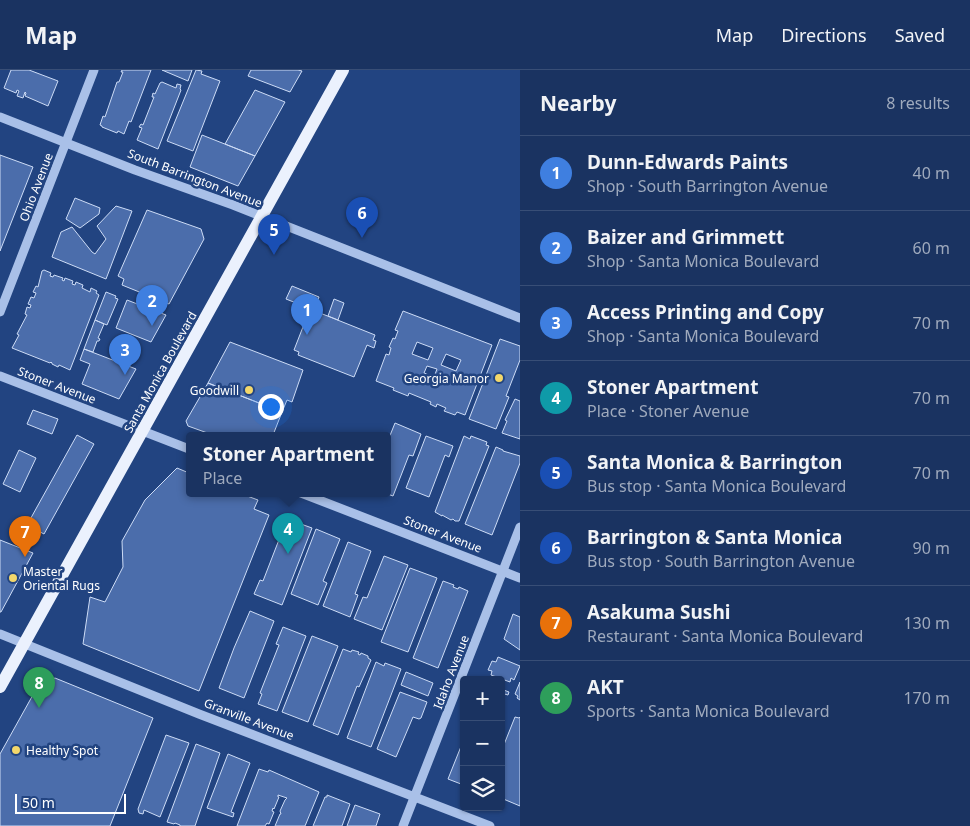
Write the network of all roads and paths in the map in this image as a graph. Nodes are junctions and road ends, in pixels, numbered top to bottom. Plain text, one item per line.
1 (94, 70) edge
2 (343, 70) edge
3 (0, 117) edge
4 (66, 143) junction
5 (262, 216) junction
6 (0, 312) edge
7 (520, 318) edge
8 (0, 376) edge
9 (142, 431) junction
10 (186, 448) edge
11 (311, 497) edge
12 (520, 527) edge
13 (503, 571) junction
14 (520, 578) edge
15 (0, 634) edge
16 (24, 643) junction
17 (0, 687) edge
18 (415, 796) junction
19 (403, 826) edge
20 (490, 826) edge

1 - 4 street, Ohio Avenue
2 - 5 main road, Santa Monica Boulevard
3 - 4 street, South Barrington Avenue
4 - 5 street, South Barrington Avenue
4 - 6 street, Ohio Avenue
5 - 7 street, South Barrington Avenue
5 - 9 main road, Santa Monica Boulevard
8 - 9 street, Stoner Avenue
9 - 10 street, Stoner Avenue
9 - 16 main road, Santa Monica Boulevard
11 - 13 street, Stoner Avenue
12 - 13 street, Idaho Avenue
13 - 14 street, Stoner Avenue
13 - 18 street, Idaho Avenue
15 - 16 street, Granville Avenue
16 - 17 main road, Santa Monica Boulevard
16 - 18 street, Granville Avenue
18 - 19 street, Idaho Avenue
18 - 20 street, Granville Avenue

